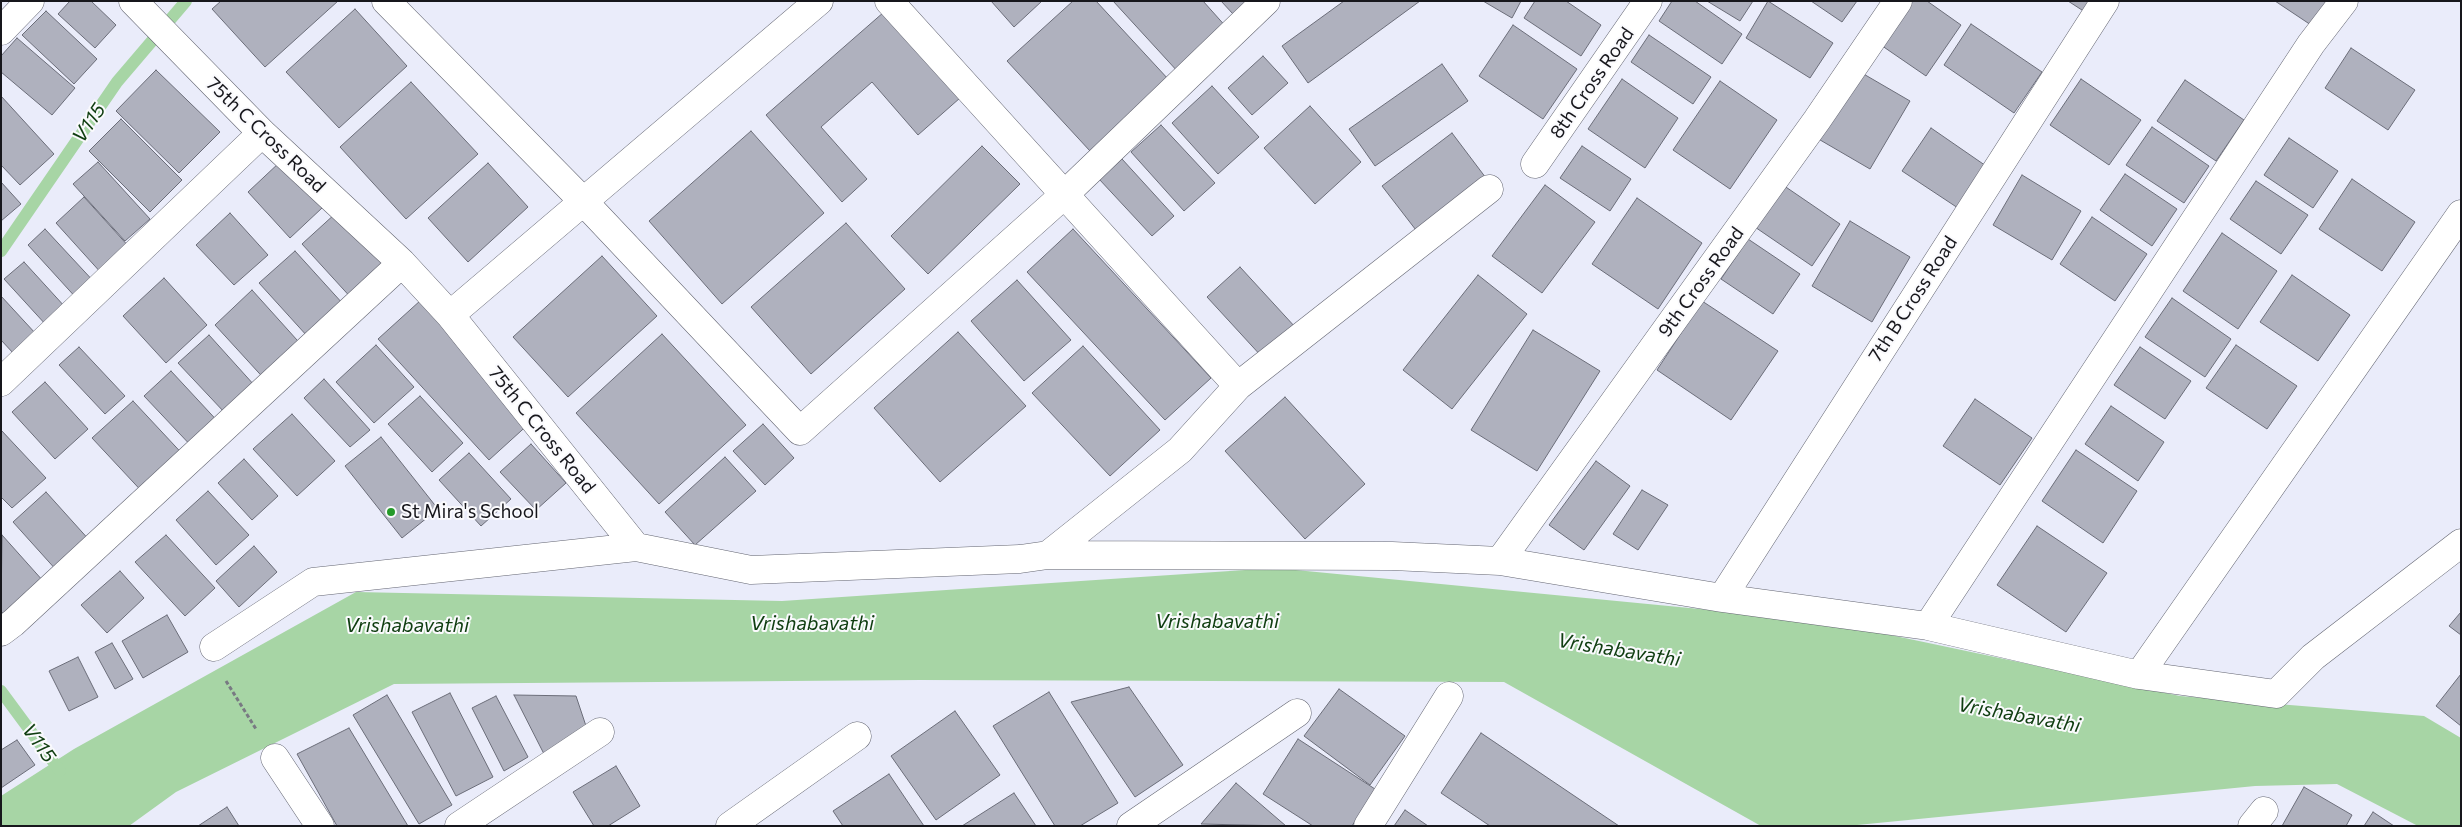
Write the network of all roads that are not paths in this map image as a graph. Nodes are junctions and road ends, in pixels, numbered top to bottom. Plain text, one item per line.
1 (30, 1) edge
2 (386, 1) edge
3 (819, 1) edge
4 (889, 1) edge
5 (1266, 1) edge
6 (1648, 1) edge
7 (1898, 1) edge
8 (2106, 1) edge
9 (2344, 1) edge
10 (138, 7) edge
11 (1, 30) edge
12 (262, 133) junction
13 (1535, 164) dead end
14 (1489, 189) dead end
15 (1065, 194) junction
16 (583, 201) junction
17 (2461, 214) edge
18 (402, 263) junction
19 (450, 315) junction
20 (1, 382) edge
21 (1238, 386) junction
22 (2461, 542) edge
23 (636, 547) junction
24 (1048, 555) junction
25 (1500, 561) junction
26 (1722, 598) junction
27 (1928, 626) junction
28 (1, 632) edge
29 (214, 647) dead end
30 (2138, 675) junction
31 (1449, 696) dead end
32 (1297, 714) dead end
33 (600, 732) dead end
34 (857, 736) dead end
35 (275, 758) dead end
36 (320, 826) edge
37 (459, 826) edge
38 (730, 826) edge
39 (1132, 826) edge
40 (1368, 826) edge

1 - 11 street
2 - 16 street
3 - 16 street
4 - 15 street
5 - 15 street
6 - 13 street, 8th Cross Road
7 - 25 street, 9th Cross Road
8 - 26 street, 7th B Cross Road
9 - 27 street
10 - 12 street, 75th C Cross Road
12 - 18 street, 75th C Cross Road
12 - 20 street
14 - 21 street
15 - 16 street
15 - 21 street
16 - 19 street
17 - 30 street
18 - 19 street, 75th C Cross Road
18 - 28 street
19 - 23 street, 75th C Cross Road
21 - 24 street
22 - 30 street
23 - 24 street
23 - 29 street
24 - 25 street
25 - 26 street
26 - 27 street
27 - 30 street
31 - 40 street
32 - 39 street
33 - 37 street
34 - 38 street
35 - 36 street

